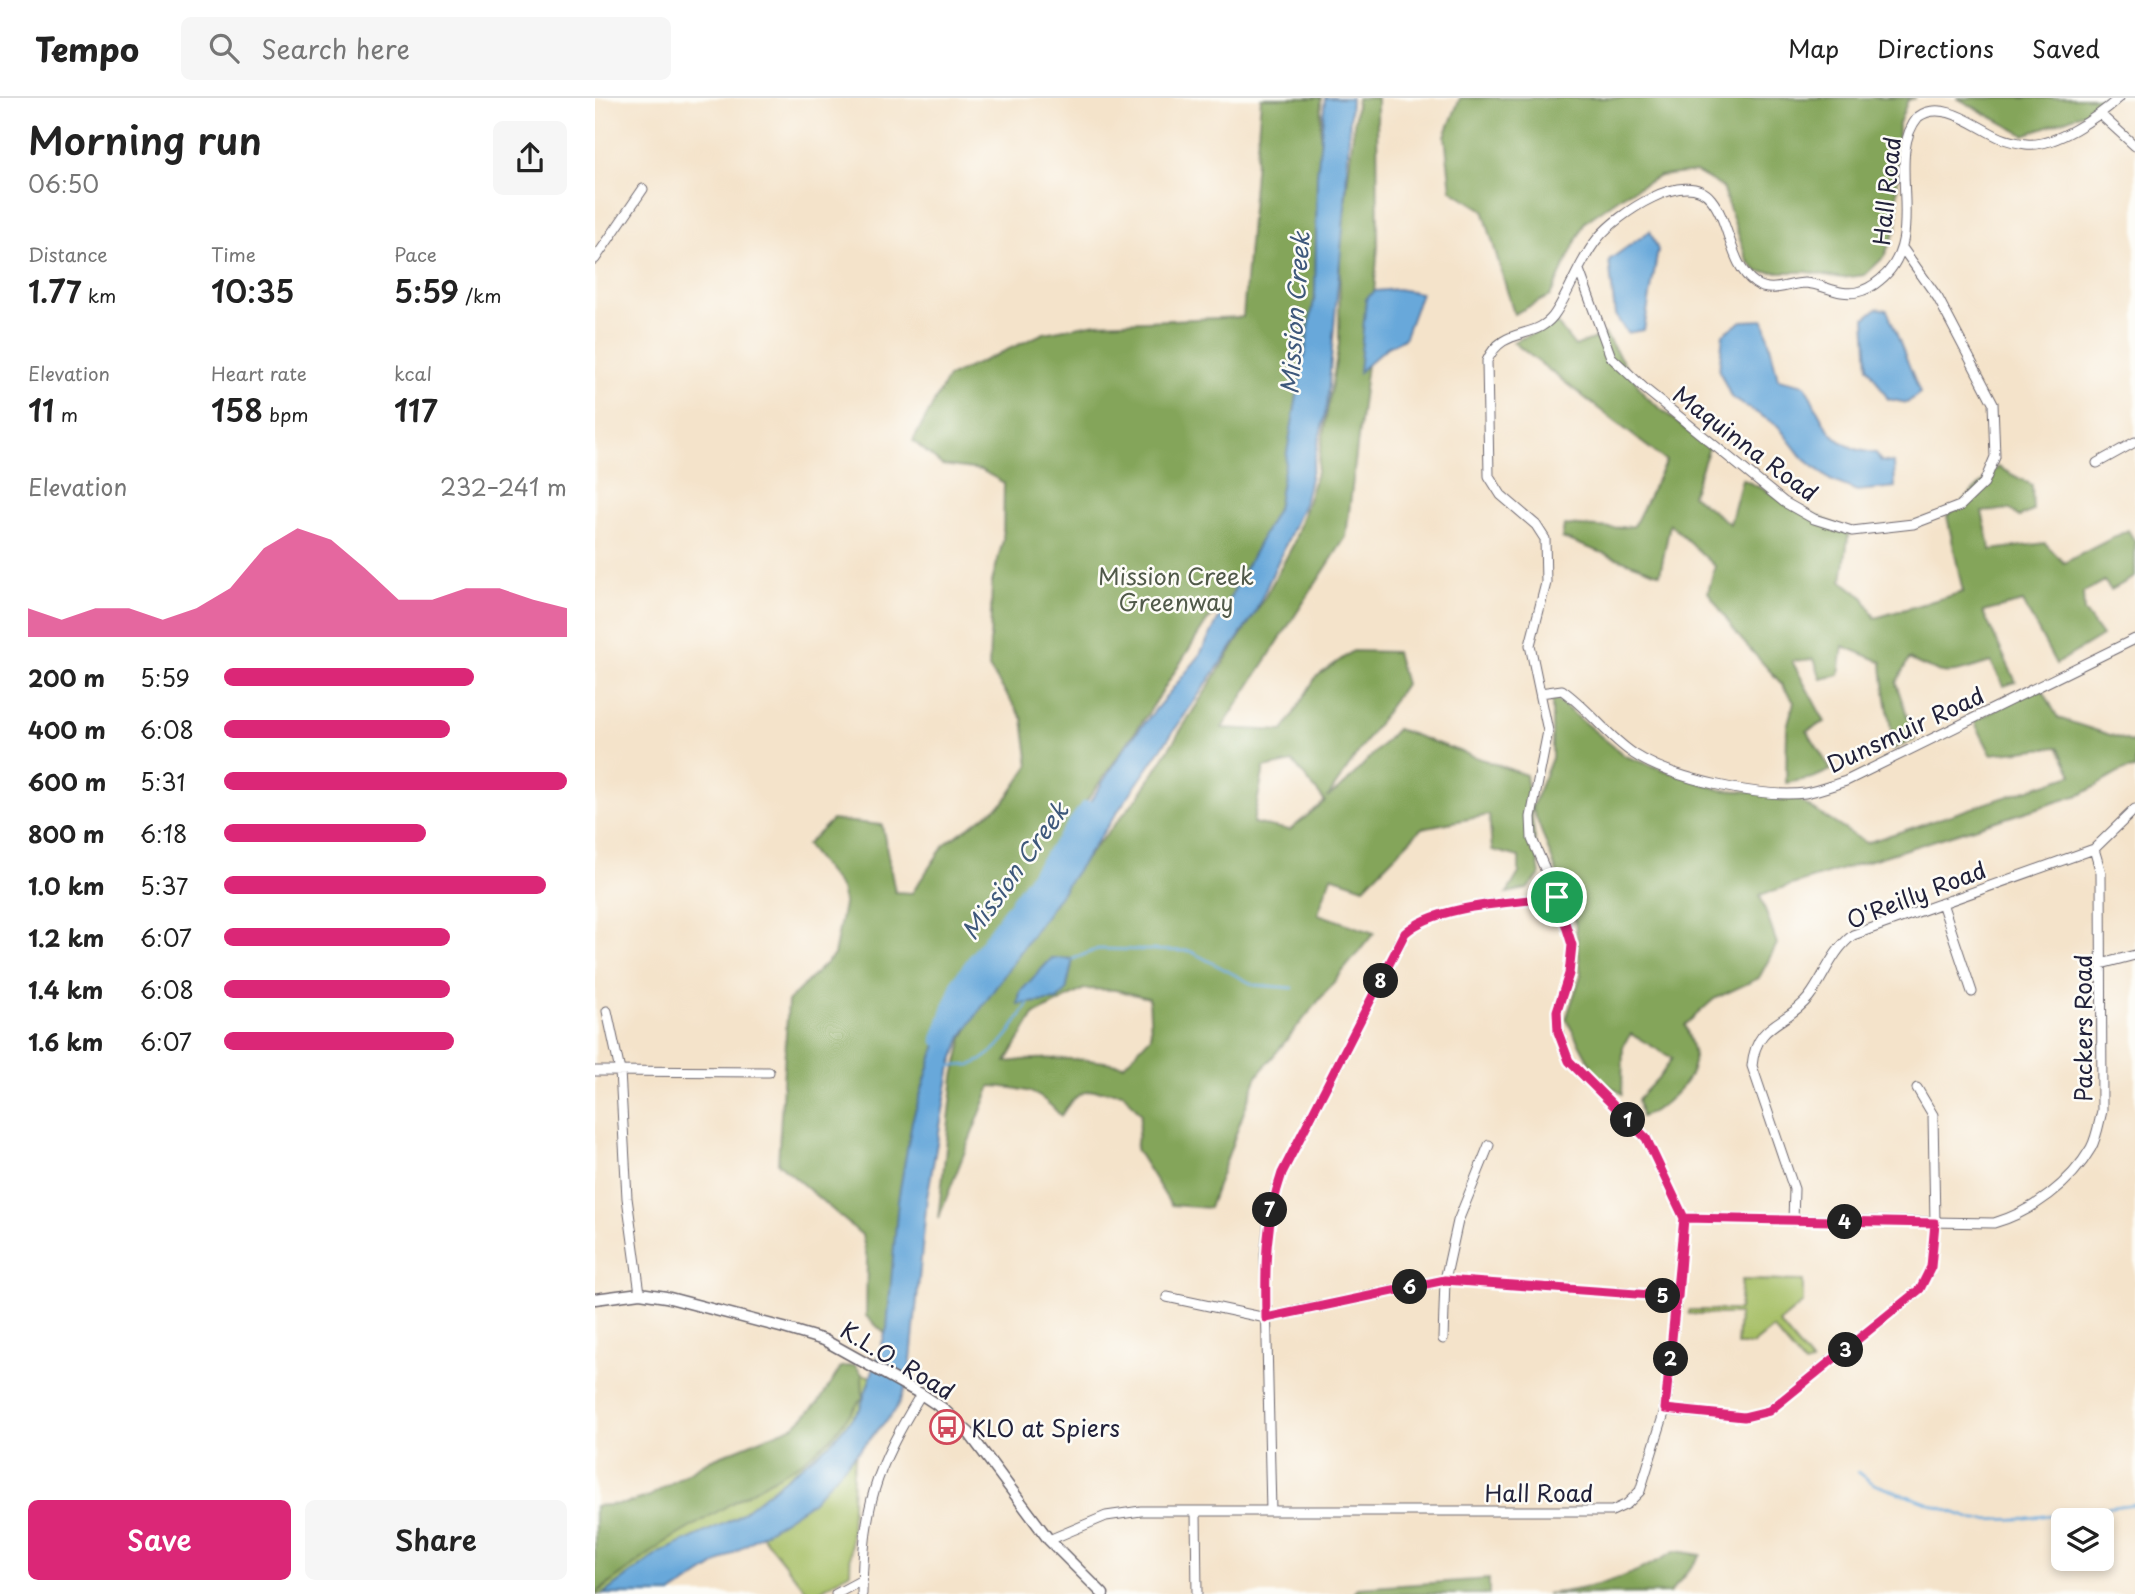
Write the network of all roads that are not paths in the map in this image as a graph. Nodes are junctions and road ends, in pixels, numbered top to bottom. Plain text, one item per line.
1 (2119, 98) edge
2 (2101, 115) junction
3 (2135, 146) edge
4 (643, 189) dead end
5 (1903, 249) junction
6 (595, 259) edge
7 (1579, 270) junction
8 (2135, 442) edge
9 (2097, 463) dead end
10 (2135, 639) edge
11 (1540, 693) junction
12 (2135, 809) edge
13 (2094, 849) junction
14 (1557, 897) junction
15 (1943, 903) junction
16 (2135, 955) edge
17 (2101, 964) junction
18 (1972, 992) dead end
19 (607, 1011) dead end
20 (595, 1071) edge
21 (620, 1071) junction
22 (769, 1072) dead end
23 (1917, 1088) dead end
24 (1489, 1144) dead end
25 (1684, 1218) junction
26 (1793, 1221) junction
27 (1935, 1223) junction
28 (1445, 1280) junction
29 (640, 1293) junction
30 (1167, 1297) dead end
31 (1678, 1297) junction
32 (595, 1299) edge
33 (1266, 1318) junction
34 (1443, 1339) dead end
35 (921, 1394) junction
36 (1665, 1409) junction
37 (1196, 1511) junction
38 (1271, 1511) junction
39 (1049, 1540) junction
40 (862, 1580) junction
41 (835, 1594) edge
42 (862, 1594) edge
43 (1103, 1594) edge
44 (1197, 1594) edge

1 - 2 street, Hall Road
2 - 3 street
2 - 5 street, Hall Road
4 - 6 street
5 - 7 street, Hall Road
5 - 7 street, Maquinna Road
7 - 11 street, Hall Road
8 - 9 street
10 - 11 street, Dunsmuir Road
11 - 14 street, Hall Road
12 - 13 street, O'Reilly Road
13 - 15 street, O'Reilly Road
13 - 17 street, Packers Road
14 - 25 street, Hall Road
14 - 33 street
15 - 18 street
15 - 26 street, O'Reilly Road
16 - 17 street
17 - 27 street, Packers Road
19 - 21 street
20 - 21 street
21 - 22 street
21 - 29 street
23 - 27 street
24 - 28 street
25 - 26 street, Packers Road
25 - 31 street, Hall Road
26 - 27 street, Packers Road
27 - 36 street
28 - 31 street
28 - 33 street
28 - 34 street
29 - 32 main road, K.L.O. Road
29 - 35 main road, K.L.O. Road
30 - 33 street
31 - 36 street, Hall Road
33 - 38 street
35 - 39 main road, K.L.O. Road
35 - 40 street
36 - 38 street, Hall Road
37 - 38 street, Hall Road
37 - 39 street, Hall Road
37 - 44 street
39 - 43 main road, K.L.O. Road
40 - 41 street
40 - 42 street

